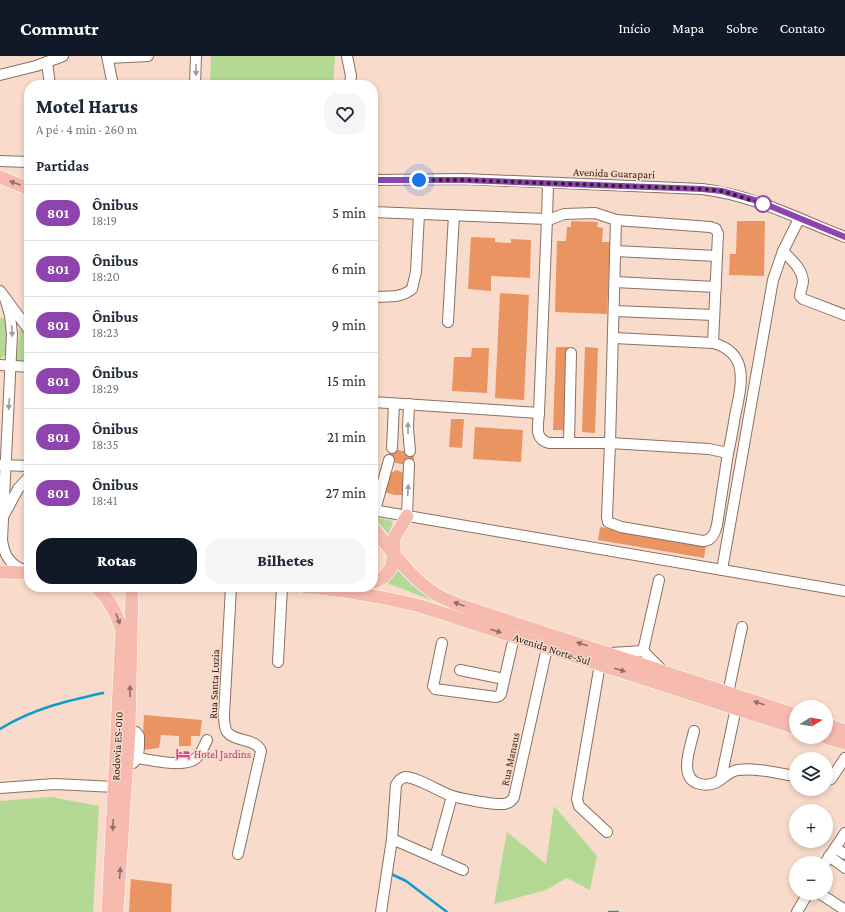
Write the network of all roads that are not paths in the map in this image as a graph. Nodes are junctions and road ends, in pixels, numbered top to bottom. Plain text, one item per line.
1 (62, 56) edge
2 (148, 56) edge
3 (196, 56) edge
4 (347, 56) edge
5 (352, 56) edge
6 (108, 57) edge
7 (47, 62) junction
8 (0, 75) edge
9 (49, 80) edge
10 (112, 80) edge
11 (195, 80) edge
12 (350, 80) edge
13 (350, 80) edge
14 (0, 161) edge
15 (24, 162) edge
16 (0, 177) edge
17 (378, 180) edge
18 (548, 183) junction
19 (24, 187) edge
20 (378, 212) edge
21 (419, 214) junction
22 (454, 215) junction
23 (547, 219) junction
24 (799, 219) junction
25 (616, 220) junction
26 (845, 237) edge
27 (615, 251) junction
28 (784, 251) junction
29 (717, 256) junction
30 (615, 282) junction
31 (716, 287) junction
32 (2, 294) edge
33 (378, 297) edge
34 (614, 311) junction
35 (714, 315) junction
36 (845, 315) edge
37 (448, 322) dead end
38 (24, 323) edge
39 (614, 338) junction
40 (713, 343) junction
41 (571, 353) dead end
42 (0, 365) edge
43 (11, 365) junction
44 (24, 366) edge
45 (378, 402) edge
46 (394, 404) junction
47 (410, 404) junction
48 (539, 414) junction
49 (569, 443) junction
50 (610, 443) junction
51 (392, 448) dead end
52 (410, 451) dead end
53 (728, 453) junction
54 (389, 460) dead end
55 (409, 464) dead end
56 (2, 465) edge
57 (24, 466) edge
58 (24, 482) edge
59 (378, 497) edge
60 (378, 511) edge
61 (407, 516) junction
62 (2, 518) junction
63 (378, 534) edge
64 (394, 554) junction
65 (24, 570) edge
66 (722, 570) junction
67 (0, 572) edge
68 (24, 572) edge
69 (378, 580) edge
70 (659, 580) dead end
71 (845, 591) edge
72 (102, 592) edge
73 (132, 592) edge
74 (231, 592) edge
75 (282, 592) edge
76 (349, 592) edge
77 (742, 628) dead end
78 (514, 637) junction
79 (442, 644) dead end
80 (547, 648) junction
81 (642, 651) junction
82 (611, 653) junction
83 (278, 662) dead end
84 (600, 664) junction
85 (460, 670) dead end
86 (663, 671) junction
87 (504, 679) junction
88 (728, 692) junction
89 (736, 708) junction
90 (789, 713) edge
91 (789, 726) edge
92 (833, 727) edge
93 (694, 731) dead end
94 (845, 731) edge
95 (207, 740) dead end
96 (833, 740) edge
97 (845, 744) edge
98 (845, 758) edge
99 (132, 761) junction
100 (789, 775) edge
101 (833, 776) edge
102 (721, 779) junction
103 (115, 786) junction
104 (0, 788) edge
105 (452, 796) junction
106 (607, 832) dead end
107 (845, 833) edge
108 (392, 839) junction
109 (238, 854) dead end
110 (845, 854) edge
111 (830, 856) edge
112 (435, 858) junction
113 (833, 858) edge
114 (845, 868) edge
115 (463, 870) dead end
116 (804, 900) edge
117 (830, 900) edge
118 (845, 910) edge
119 (108, 912) edge
120 (117, 912) edge
121 (382, 912) edge
122 (797, 912) edge

1 - 7 street
2 - 6 street
3 -> 11 street
4 - 12 street
5 - 13 street
6 - 10 street
7 - 8 street
7 - 9 street
14 - 15 street
19 -> 16 main road
17 - 18 street, Avenida Guarapari
18 - 23 street
18 - 24 street, Avenida Guarapari
20 - 21 street
21 - 22 street
21 - 33 street
22 - 23 street
22 - 37 street
23 - 25 street
23 - 48 street
24 - 26 street, Avenida Guarapari
24 - 28 street
25 - 27 street
25 - 29 street
27 - 29 street
27 - 30 street
28 - 36 street
28 - 66 street
29 - 31 street
30 - 31 street
30 - 34 street
31 - 35 street
32 - 38 street
32 -> 43 street
34 - 35 street
34 - 39 street
35 - 40 street
39 - 40 street
39 - 50 street
40 - 53 street
41 - 49 street
42 - 43 street
43 - 44 street
43 -> 56 street
45 - 46 street
46 - 47 street
46 - 51 street
47 - 48 street
52 -> 47 street
48 - 49 street
49 - 50 street
50 - 53 street
50 - 53 street
54 - 59 street
61 -> 55 street
56 - 57 street
56 - 62 street
58 - 62 street
60 - 61 street
61 - 64 main road
61 - 66 street
62 - 65 street
63 - 64 main road, Avenida Norte-Sul
64 - 69 main road
82 -> 64 main road, Avenida Norte-Sul
66 - 71 street
67 - 68 main road
70 - 81 street
72 -> 103 main road, Rodovia ES-010
99 -> 73 main road, Rodovia ES-010
74 - 109 street, Rua Santa Luzia
75 - 83 street
76 -> 78 main road, Avenida Norte-Sul
77 - 88 street
78 - 80 main road, Avenida Norte-Sul
78 - 87 street
79 - 87 street
80 - 84 main road, Avenida Norte-Sul
80 - 105 street, Rua Manaus
81 - 82 street
81 - 86 street
82 - 86 main road, Avenida Norte-Sul
84 -> 89 main road, Avenida Norte-Sul
84 - 106 street
85 - 87 street
86 - 88 main road, Avenida Norte-Sul
90 -> 88 main road, Avenida Norte-Sul
89 - 91 main road, Avenida Norte-Sul
89 - 102 street
92 - 94 main road
93 - 102 street
95 - 99 street
96 - 97 main road
98 - 101 street
120 -> 99 main road, Rodovia ES-010
100 - 102 street
103 - 104 street
103 -> 119 main road, Rodovia ES-010
105 - 108 street, Rua Manaus
105 - 112 street
107 - 111 street
108 - 112 street
108 - 121 street
110 - 111 street
112 - 115 street
113 - 114 street
116 - 122 street
117 - 118 street

